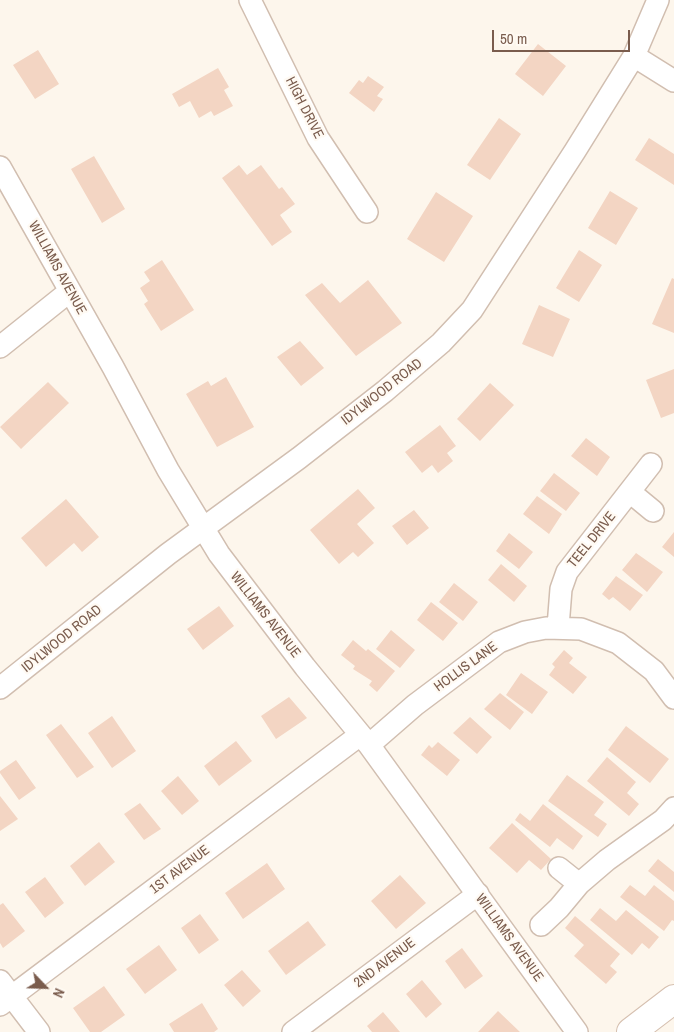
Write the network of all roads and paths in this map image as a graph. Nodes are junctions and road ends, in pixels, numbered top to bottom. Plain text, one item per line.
1 (250, 0) edge
2 (658, 0) edge
3 (634, 56) junction
4 (674, 81) edge
5 (0, 167) edge
6 (367, 212) dead end
7 (70, 291) junction
8 (0, 348) edge
9 (651, 464) dead end
10 (630, 492) junction
11 (654, 511) dead end
12 (203, 529) junction
13 (558, 627) junction
14 (0, 688) edge
15 (674, 698) edge
16 (365, 740) junction
17 (674, 808) edge
18 (559, 868) dead end
19 (579, 884) junction
20 (478, 894) junction
21 (541, 925) dead end
22 (4, 994) edge
23 (674, 999) edge
24 (39, 1032) edge
25 (293, 1032) edge
26 (577, 1032) edge
27 (631, 1032) edge

1 - 6 street, HIGH DRIVE
2 - 3 street, IDYLWOOD ROAD
3 - 4 street
3 - 12 street, IDYLWOOD ROAD
5 - 7 street, WILLIAMS AVENUE
7 - 8 street
7 - 12 street, WILLIAMS AVENUE
9 - 10 street, TEEL DRIVE
10 - 11 street
10 - 13 street, TEEL DRIVE
12 - 14 street, IDYLWOOD ROAD
12 - 16 street, WILLIAMS AVENUE
13 - 15 street, HOLLIS LANE
13 - 16 street, HOLLIS LANE
16 - 20 street, WILLIAMS AVENUE
16 - 22 street, 1ST AVENUE
17 - 19 street
18 - 19 street
19 - 21 street
20 - 25 street, 2ND AVENUE
20 - 26 street, WILLIAMS AVENUE
22 - 24 street
23 - 27 street

